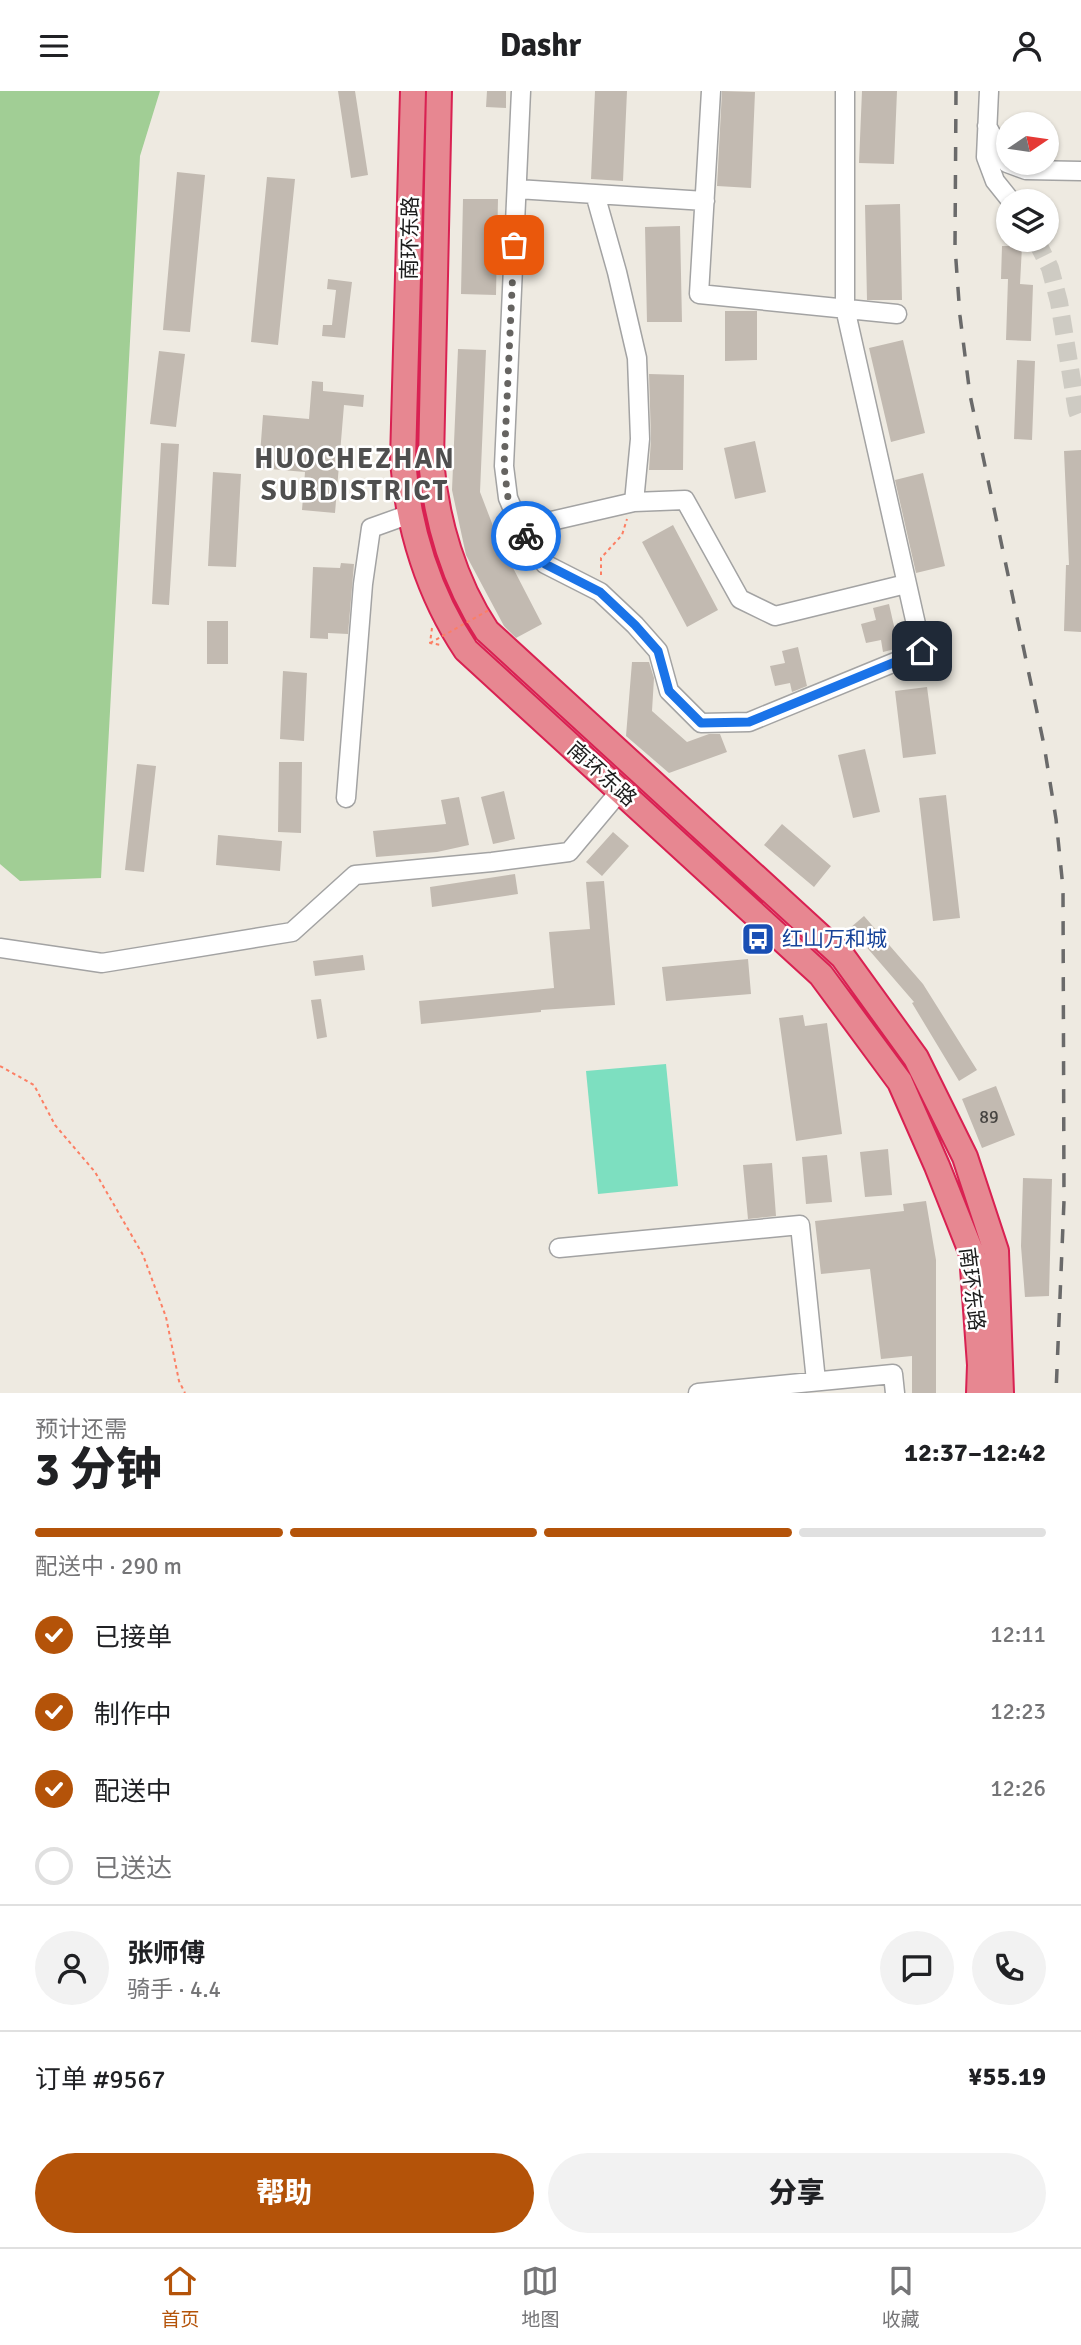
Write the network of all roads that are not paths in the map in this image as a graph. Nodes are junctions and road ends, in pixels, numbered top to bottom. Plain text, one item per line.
1 (413, 91) edge
2 (439, 91) edge
3 (521, 91) edge
4 (711, 91) edge
5 (845, 91) edge
6 (989, 91) edge
7 (987, 126) junction
8 (1081, 171) edge
9 (517, 189) junction
10 (1001, 189) edge
11 (595, 194) junction
12 (705, 201) junction
13 (845, 308) junction
14 (897, 314) dead end
15 (634, 502) junction
16 (410, 514) junction
17 (521, 528) junction
18 (906, 584) junction
19 (620, 791) junction
20 (346, 798) dead end
21 (0, 948) edge
22 (559, 1248) dead end
23 (807, 1386) edge
24 (698, 1393) edge
25 (895, 1393) edge
26 (979, 1393) edge
27 (1001, 1393) edge

1 - 16 highway, 南环东路
2 - 27 highway, 南环东路
3 - 9 street
4 - 12 street
5 - 13 street
6 - 7 street
7 - 8 street
7 - 10 street
9 - 11 street
9 - 17 street
11 - 12 street
11 - 15 street
12 - 13 street
13 - 14 street
13 - 18 street
15 - 17 street
15 - 18 street
16 - 19 highway, 南环东路
16 - 20 street
17 - 18 street
19 - 21 street
19 - 26 highway, 南环东路
22 - 23 street
23 - 24 street
23 - 25 street

